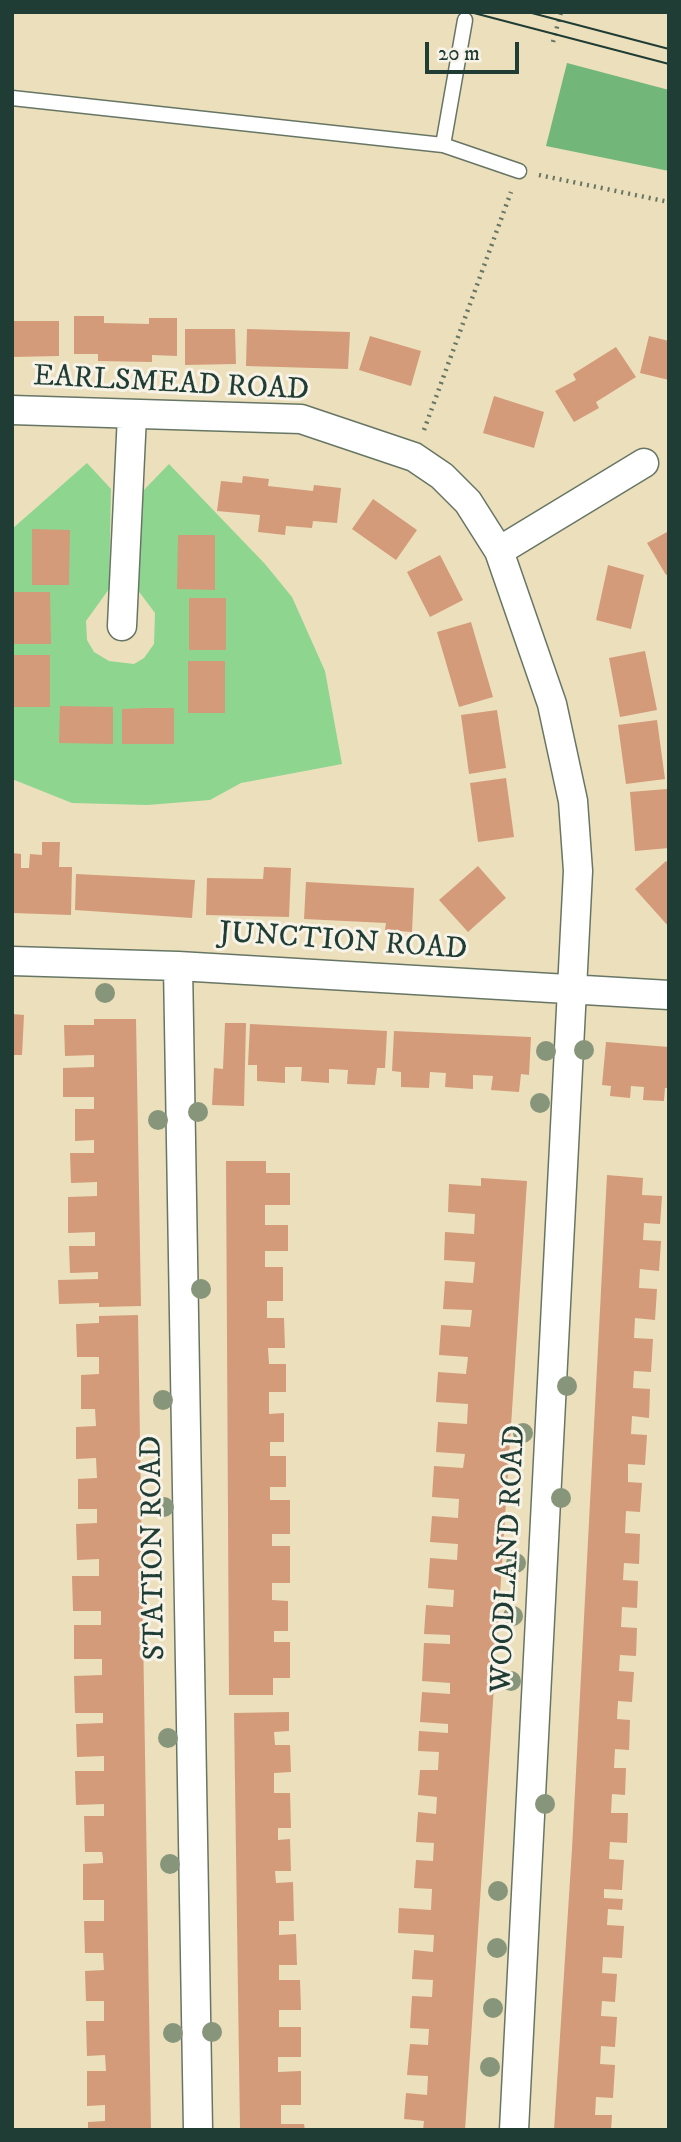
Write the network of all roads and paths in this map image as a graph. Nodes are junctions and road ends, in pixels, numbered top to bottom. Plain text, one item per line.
1 (561, 12) edge
2 (465, 20) dead end
3 (553, 42) dead end
4 (12, 98) edge
5 (443, 145) junction
6 (519, 170) junction
7 (669, 202) edge
8 (12, 410) edge
9 (132, 415) junction
10 (414, 457) junction
11 (644, 463) dead end
12 (499, 551) junction
13 (122, 626) dead end
14 (12, 961) edge
15 (178, 966) junction
16 (572, 991) junction
17 (669, 995) edge
18 (198, 2130) edge
19 (514, 2130) edge

1 - 3 path
2 - 5 lane
4 - 5 lane
5 - 6 lane
6 - 7 path
6 - 10 path
8 - 9 street, EARLSMEAD ROAD
9 - 10 street, EARLSMEAD ROAD
9 - 13 street
10 - 12 street, EARLSMEAD ROAD
11 - 12 street
12 - 16 street, EARLSMEAD ROAD
14 - 15 street, JUNCTION ROAD
15 - 16 street, JUNCTION ROAD
15 - 18 street, STATION ROAD
16 - 17 street, JUNCTION ROAD
16 - 19 street, WOODLAND ROAD

